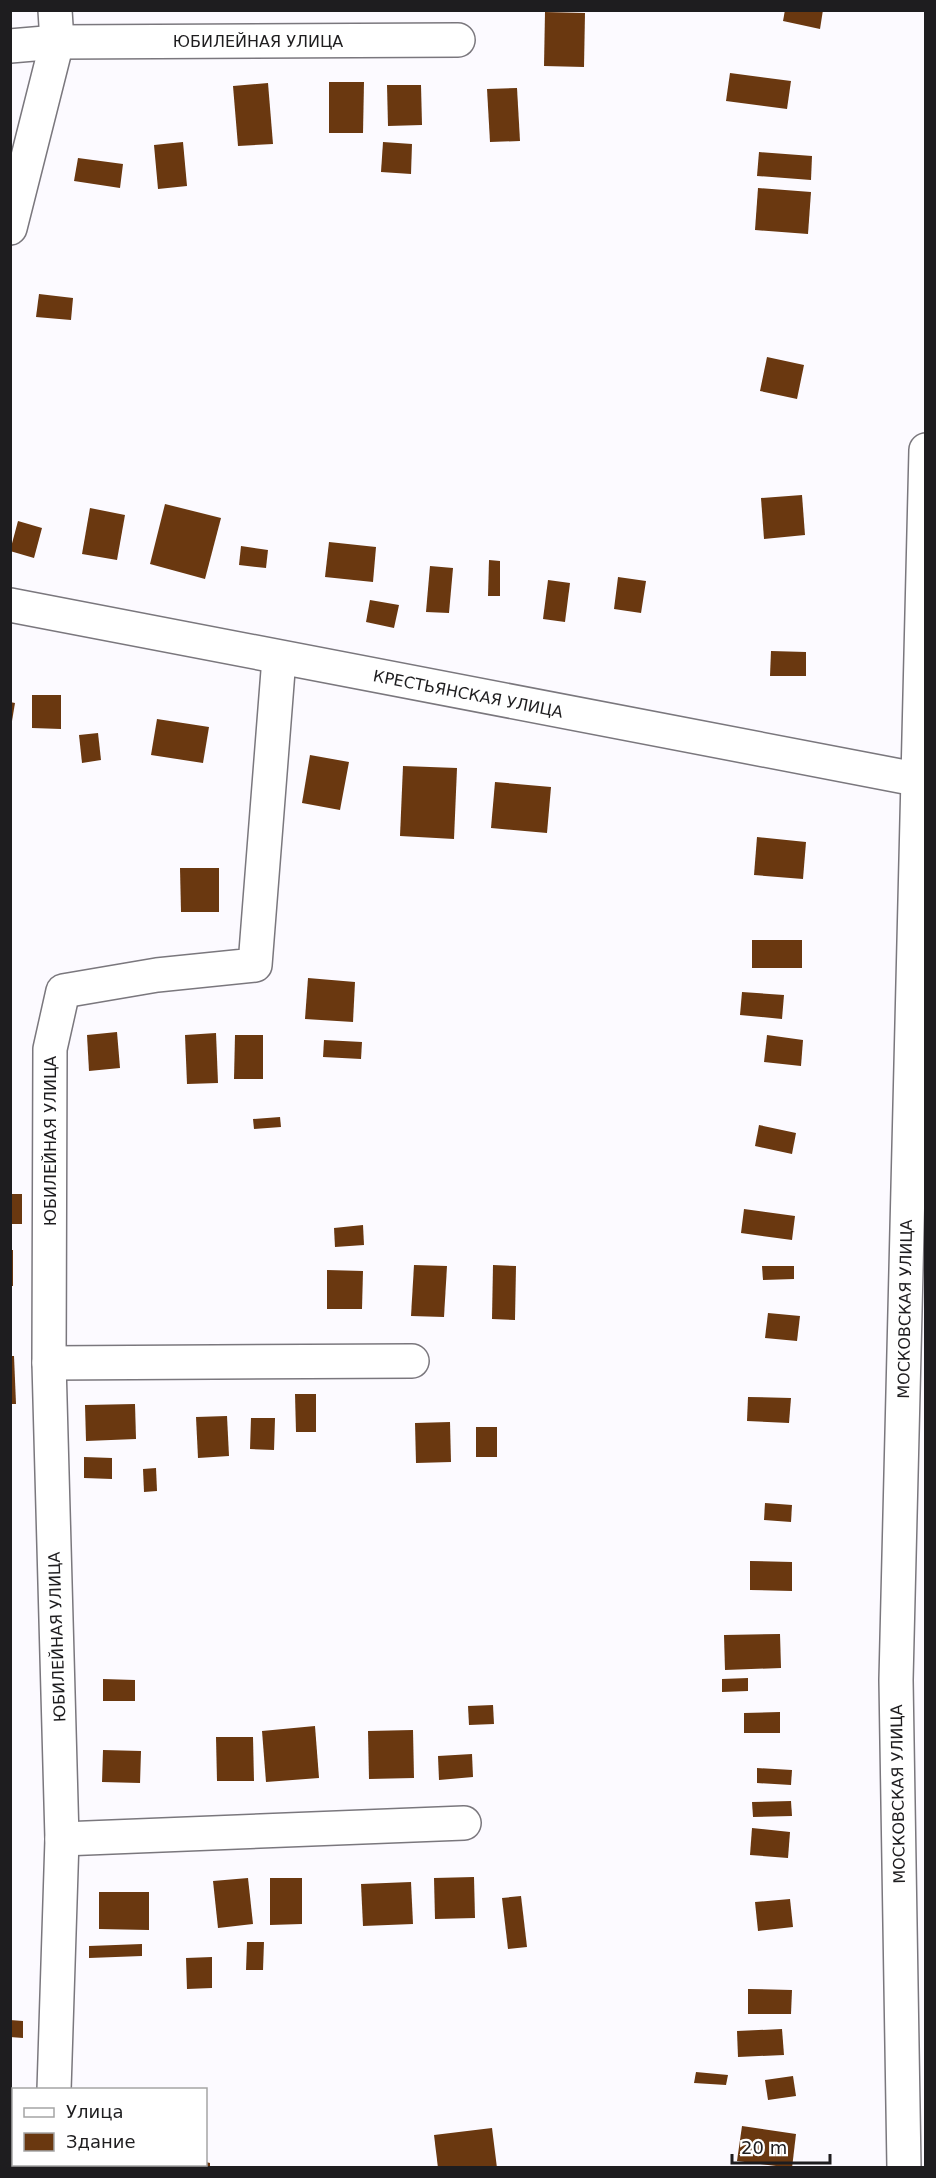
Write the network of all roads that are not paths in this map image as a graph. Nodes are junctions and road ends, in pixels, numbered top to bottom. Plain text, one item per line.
1 (56, 26) edge
2 (458, 40) dead end
3 (10, 46) edge
4 (10, 228) edge
5 (926, 450) edge
6 (10, 605) edge
7 (279, 658) junction
8 (921, 780) edge
9 (412, 1361) dead end
10 (50, 1363) junction
11 (464, 1823) dead end
12 (62, 1839) junction
13 (54, 2088) edge
14 (904, 2168) edge

1 - 2 street, ЮБИЛЕЙНАЯ УЛИЦА
1 - 3 street, ЮБИЛЕЙНАЯ УЛИЦА
1 - 4 street
5 - 8 street, МОСКОВСКАЯ УЛИЦА
6 - 7 street, КРЕСТЬЯНСКАЯ УЛИЦА
7 - 8 street, КРЕСТЬЯНСКАЯ УЛИЦА
7 - 10 street, ЮБИЛЕЙНАЯ УЛИЦА
8 - 14 street, МОСКОВСКАЯ УЛИЦА
9 - 10 street
10 - 12 street, ЮБИЛЕЙНАЯ УЛИЦА
11 - 12 street
12 - 13 street, ЮБИЛЕЙНАЯ УЛИЦА

